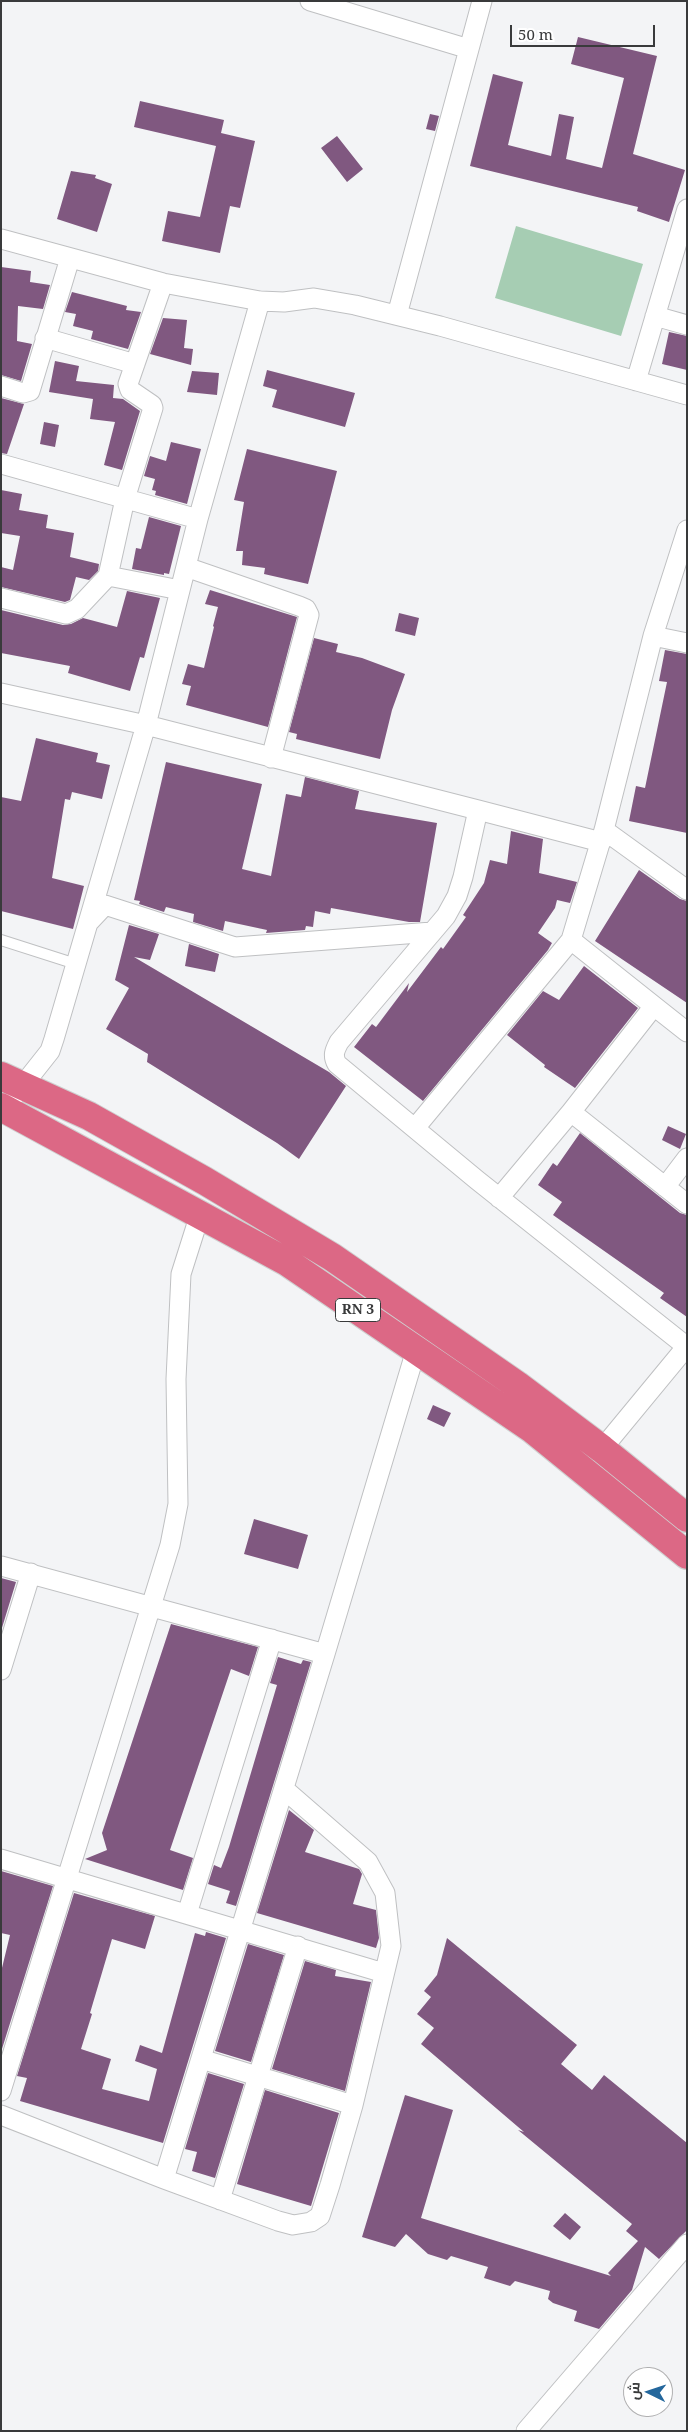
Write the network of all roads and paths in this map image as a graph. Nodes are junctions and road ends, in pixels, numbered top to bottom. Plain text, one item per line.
1 (310, 1) edge
2 (482, 1) edge
3 (468, 49) junction
4 (687, 209) edge
5 (1, 239) edge
6 (70, 258) junction
7 (163, 283) junction
8 (260, 301) junction
9 (397, 315) junction
10 (655, 316) junction
11 (687, 325) edge
12 (46, 338) junction
13 (135, 364) junction
14 (636, 381) junction
15 (1, 386) edge
16 (687, 395) edge
17 (1, 464) edge
18 (125, 499) junction
19 (198, 519) junction
20 (687, 530) edge
21 (186, 567) junction
22 (108, 576) junction
23 (180, 590) junction
24 (1, 598) edge
25 (654, 636) junction
26 (687, 643) edge
27 (1, 693) edge
28 (146, 725) junction
29 (272, 758) junction
30 (478, 810) junction
31 (602, 836) junction
32 (687, 890) edge
33 (88, 923) junction
34 (432, 932) junction
35 (1, 940) edge
36 (571, 940) junction
37 (76, 964) junction
38 (654, 1006) junction
39 (687, 1032) edge
40 (13, 1080) edge
41 (2, 1108) edge
42 (571, 1112) junction
43 (415, 1128) junction
44 (687, 1158) edge
45 (665, 1187) junction
46 (499, 1198) junction
47 (687, 1204) edge
48 (200, 1214) junction
49 (687, 1346) edge
50 (416, 1350) junction
51 (602, 1449) junction
52 (687, 1518) edge
53 (687, 1555) edge
54 (1, 1566) edge
55 (31, 1573) junction
56 (152, 1606) junction
57 (272, 1639) junction
58 (325, 1654) junction
59 (1, 1670) edge
60 (284, 1789) junction
61 (1, 1860) edge
62 (67, 1878) junction
63 (187, 1914) junction
64 (241, 1929) junction
65 (298, 1946) junction
66 (384, 1972) junction
67 (201, 2060) junction
68 (257, 2076) junction
69 (1, 2091) edge
70 (352, 2105) junction
71 (1, 2115) edge
72 (164, 2180) junction
73 (220, 2200) junction
74 (687, 2244) edge
75 (526, 2431) edge

1 - 3 street
2 - 3 street
3 - 9 street
4 - 10 street
5 - 6 street
6 - 7 street
6 - 12 street
7 - 8 street
7 - 13 street
8 - 9 street
8 - 19 street
9 - 14 street
10 - 11 street
10 - 14 street
12 - 13 street
12 - 15 street
13 - 18 street
14 - 16 street
17 - 18 street
18 - 19 street
18 - 22 street
19 - 21 street
20 - 25 street
21 - 23 street
21 - 29 street
22 - 23 street
22 - 24 street
23 - 28 street
25 - 26 street
25 - 31 street
27 - 28 street
28 - 29 street
28 - 33 street
29 - 30 street
30 - 31 street
30 - 34 street
31 - 32 street
31 - 36 street
33 - 34 street
33 - 37 street
34 - 43 street
35 - 37 lane
36 - 38 street
36 - 43 street
37 - 40 street
38 - 39 street
38 - 42 street
40 - 41 street
40 - 51 highway, RN 3
41 - 48 highway, RN 3
42 - 45 street
42 - 46 street
43 - 46 street
44 - 45 street
45 - 47 street
46 - 49 street
48 - 50 highway, RN 3
48 - 56 street
49 - 51 street
50 - 53 highway, RN 3
50 - 58 street
51 - 52 highway, RN 3
54 - 55 street
55 - 56 street
55 - 59 street
56 - 57 street
56 - 62 street
57 - 58 street
57 - 63 street
58 - 60 street
60 - 64 street
60 - 66 street
61 - 62 street
62 - 63 street
62 - 69 street
63 - 64 street
64 - 65 street
64 - 67 street
65 - 66 street
65 - 68 street
66 - 70 street
67 - 68 street
67 - 72 street
68 - 70 street
68 - 73 street
70 - 73 street
71 - 72 street
72 - 73 street
74 - 75 street

